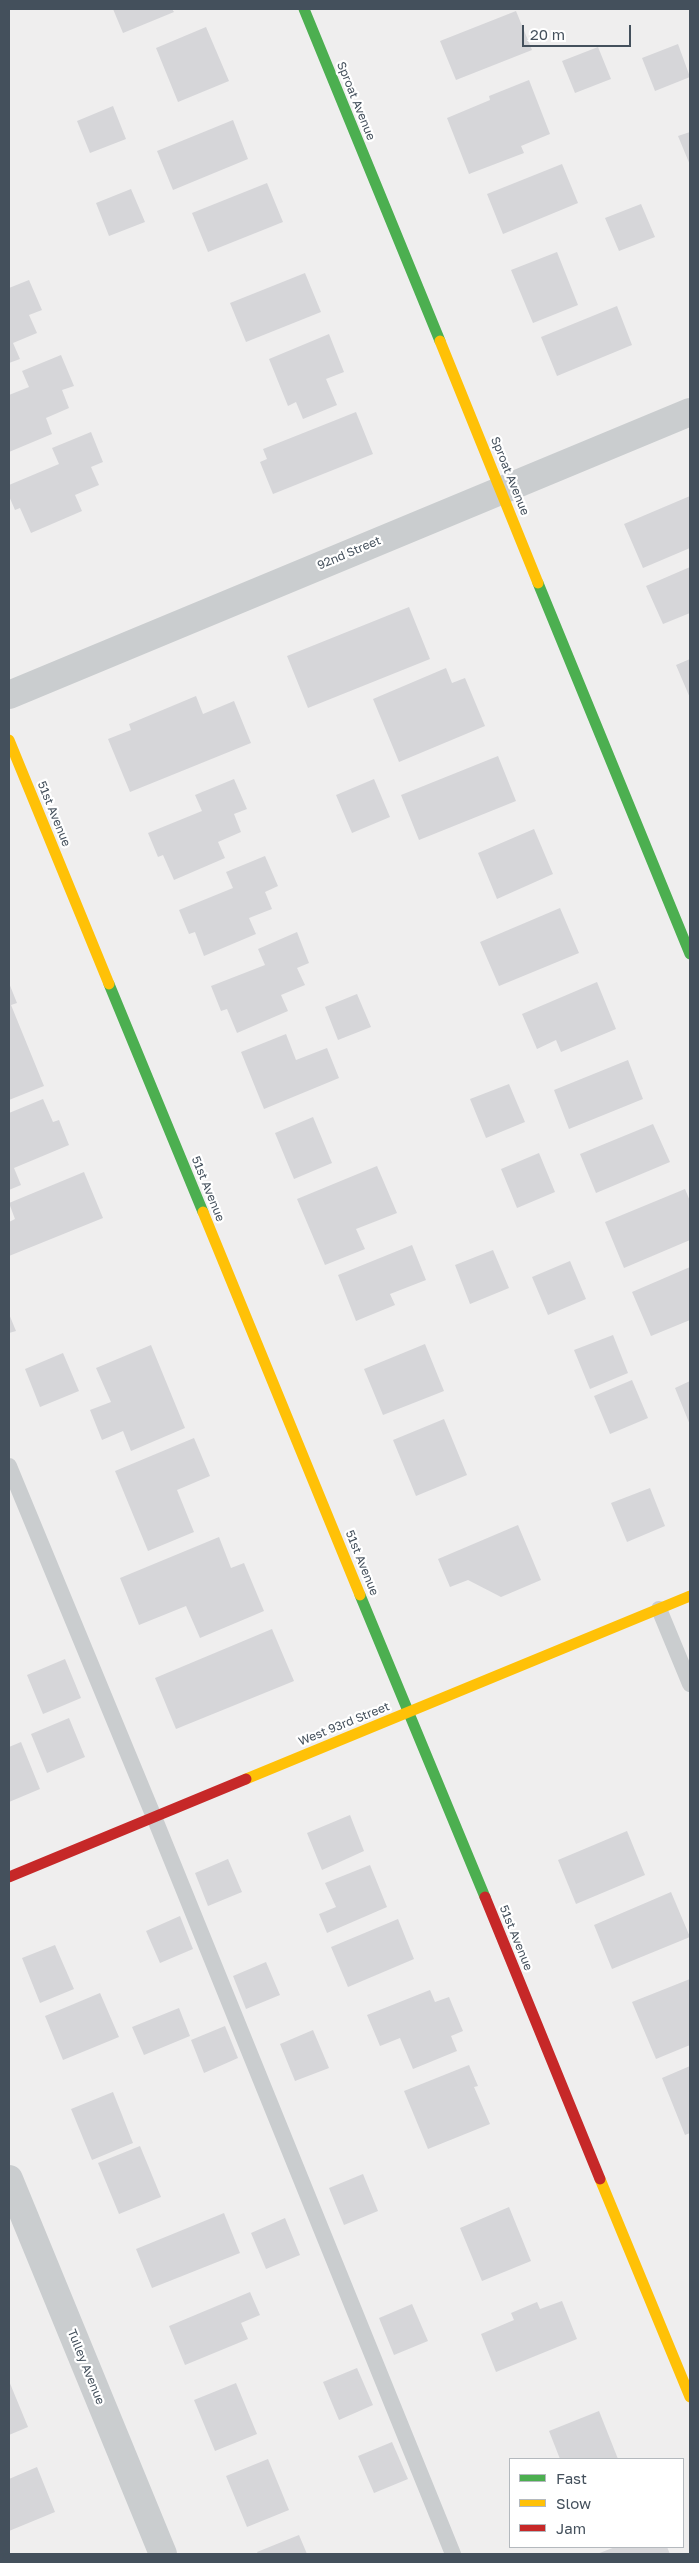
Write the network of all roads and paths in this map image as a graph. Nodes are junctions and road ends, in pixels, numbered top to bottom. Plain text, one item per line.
1 (304, 9) edge
2 (690, 412) edge
3 (501, 491) junction
4 (9, 695) edge
5 (9, 740) edge
6 (690, 954) edge
7 (9, 1466) edge
8 (690, 1596) edge
9 (659, 1609) junction
10 (690, 1684) edge
11 (409, 1712) junction
12 (154, 1817) junction
13 (9, 1877) edge
14 (9, 2179) edge
15 (690, 2397) edge
16 (163, 2554) edge
17 (453, 2554) edge

1 - 3 street, Sproat Avenue
2 - 3 street, 92nd Street
3 - 4 street, 92nd Street
3 - 6 street, Sproat Avenue
5 - 11 street, 51st Avenue
7 - 12 lane
8 - 9 street, West 93rd Street
9 - 10 lane
9 - 11 street, West 93rd Street
11 - 12 street, West 93rd Street
11 - 15 street, 51st Avenue
12 - 13 street, West 93rd Street
12 - 17 lane
14 - 16 street, Tulley Avenue

